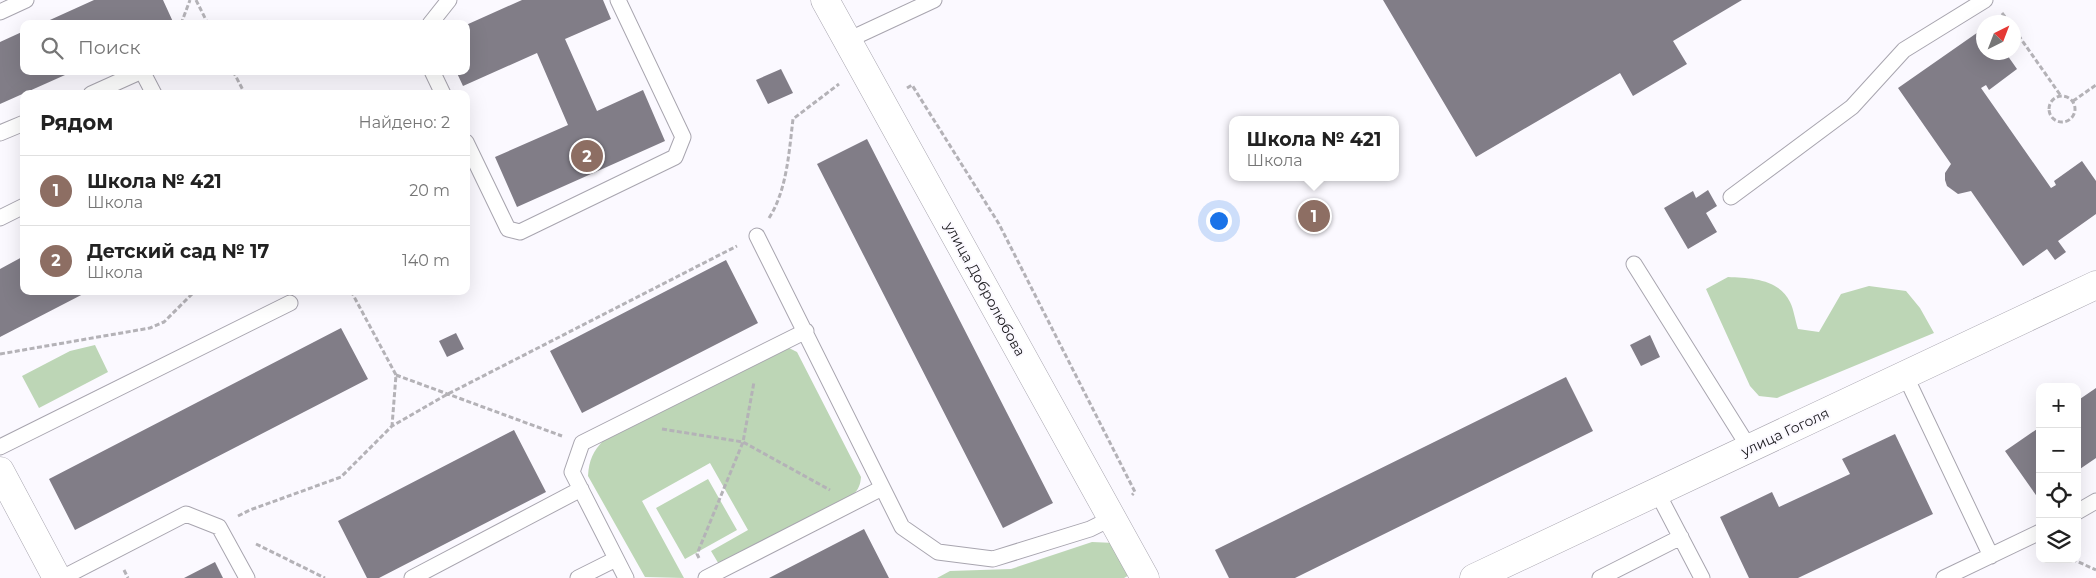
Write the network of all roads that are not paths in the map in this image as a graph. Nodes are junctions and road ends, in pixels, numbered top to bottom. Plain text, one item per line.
1 (26, 0) edge
2 (449, 0) edge
3 (618, 0) edge
4 (825, 0) edge
5 (934, 0) edge
6 (1985, 0) edge
7 (0, 12) edge
8 (433, 20) edge
9 (848, 40) junction
10 (135, 75) edge
11 (144, 75) edge
12 (434, 75) edge
13 (100, 90) edge
14 (152, 90) edge
15 (441, 90) edge
16 (20, 125) edge
17 (0, 133) edge
18 (470, 150) edge
19 (1731, 197) dead end
20 (20, 208) edge
21 (0, 218) edge
22 (757, 236) road end
23 (1634, 264) dead end
24 (2096, 285) edge
25 (290, 303) dead end
26 (806, 331) junction
27 (1905, 375) junction
28 (0, 447) edge
29 (1750, 448) junction
30 (0, 471) edge
31 (882, 488) junction
32 (581, 489) junction
33 (1657, 492) junction
34 (2096, 502) edge
35 (2081, 510) edge
36 (1112, 518) junction
37 (2036, 534) edge
38 (1681, 537) junction
39 (1991, 556) junction
40 (616, 558) junction
41 (708, 577) edge
42 (57, 578) edge
43 (62, 578) edge
44 (246, 578) edge
45 (412, 578) edge
46 (578, 578) edge
47 (626, 578) edge
48 (1146, 578) edge
49 (1474, 578) edge
50 (1600, 578) edge
51 (1702, 578) edge
52 (1944, 578) edge

1 - 7 lane
2 - 8 lane
3 - 18 lane
4 - 9 street, улица Добролюбова
5 - 9 lane
6 - 19 lane
9 - 36 street, улица Добролюбова
10 - 13 lane
11 - 14 lane
12 - 15 lane
16 - 17 lane
20 - 21 lane
22 - 26 lane
23 - 29 lane
24 - 27 street, улица Гоголя
25 - 28 lane
26 - 31 lane
26 - 32 lane
27 - 29 street, улица Гоголя
27 - 39 lane
29 - 33 street, улица Гоголя
30 - 42 street
31 - 36 lane
31 - 41 lane
32 - 40 lane
32 - 45 lane
33 - 38 lane
33 - 49 street, улица Гоголя
34 - 35 lane
36 - 48 street, улица Добролюбова
37 - 39 lane
38 - 50 lane
38 - 51 lane
39 - 52 lane
40 - 46 lane
40 - 47 lane
43 - 44 lane

